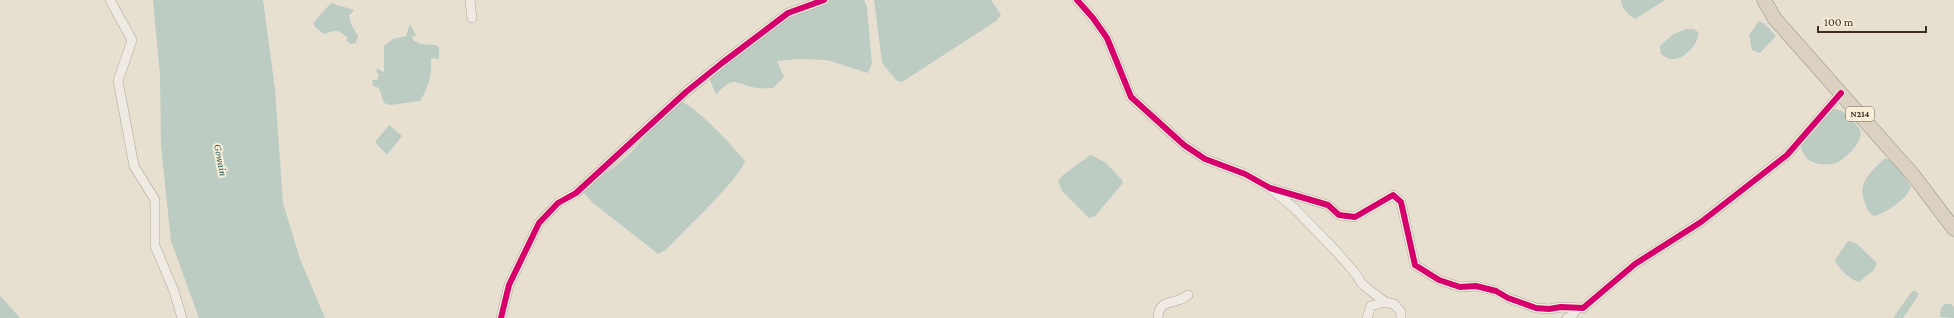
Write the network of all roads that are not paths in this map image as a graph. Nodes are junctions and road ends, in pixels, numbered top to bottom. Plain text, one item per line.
1 (110, 0) edge
2 (470, 0) edge
3 (824, 0) edge
4 (1077, 0) edge
5 (1764, 0) edge
6 (472, 18) dead end
7 (1841, 93) junction
8 (1270, 188) junction
9 (1954, 229) edge
10 (1188, 295) dead end
11 (1385, 302) junction
12 (1577, 308) junction
13 (182, 318) edge
14 (501, 318) edge
15 (1158, 318) edge
16 (1367, 318) edge
17 (1402, 318) edge
18 (1567, 318) edge

1 - 13 street
2 - 6 street
3 - 14 street
4 - 8 street
5 - 7 highway, N214
7 - 9 highway, N214
7 - 12 street
8 - 11 street
8 - 12 street
10 - 15 street
11 - 16 street
11 - 17 street
12 - 18 street

